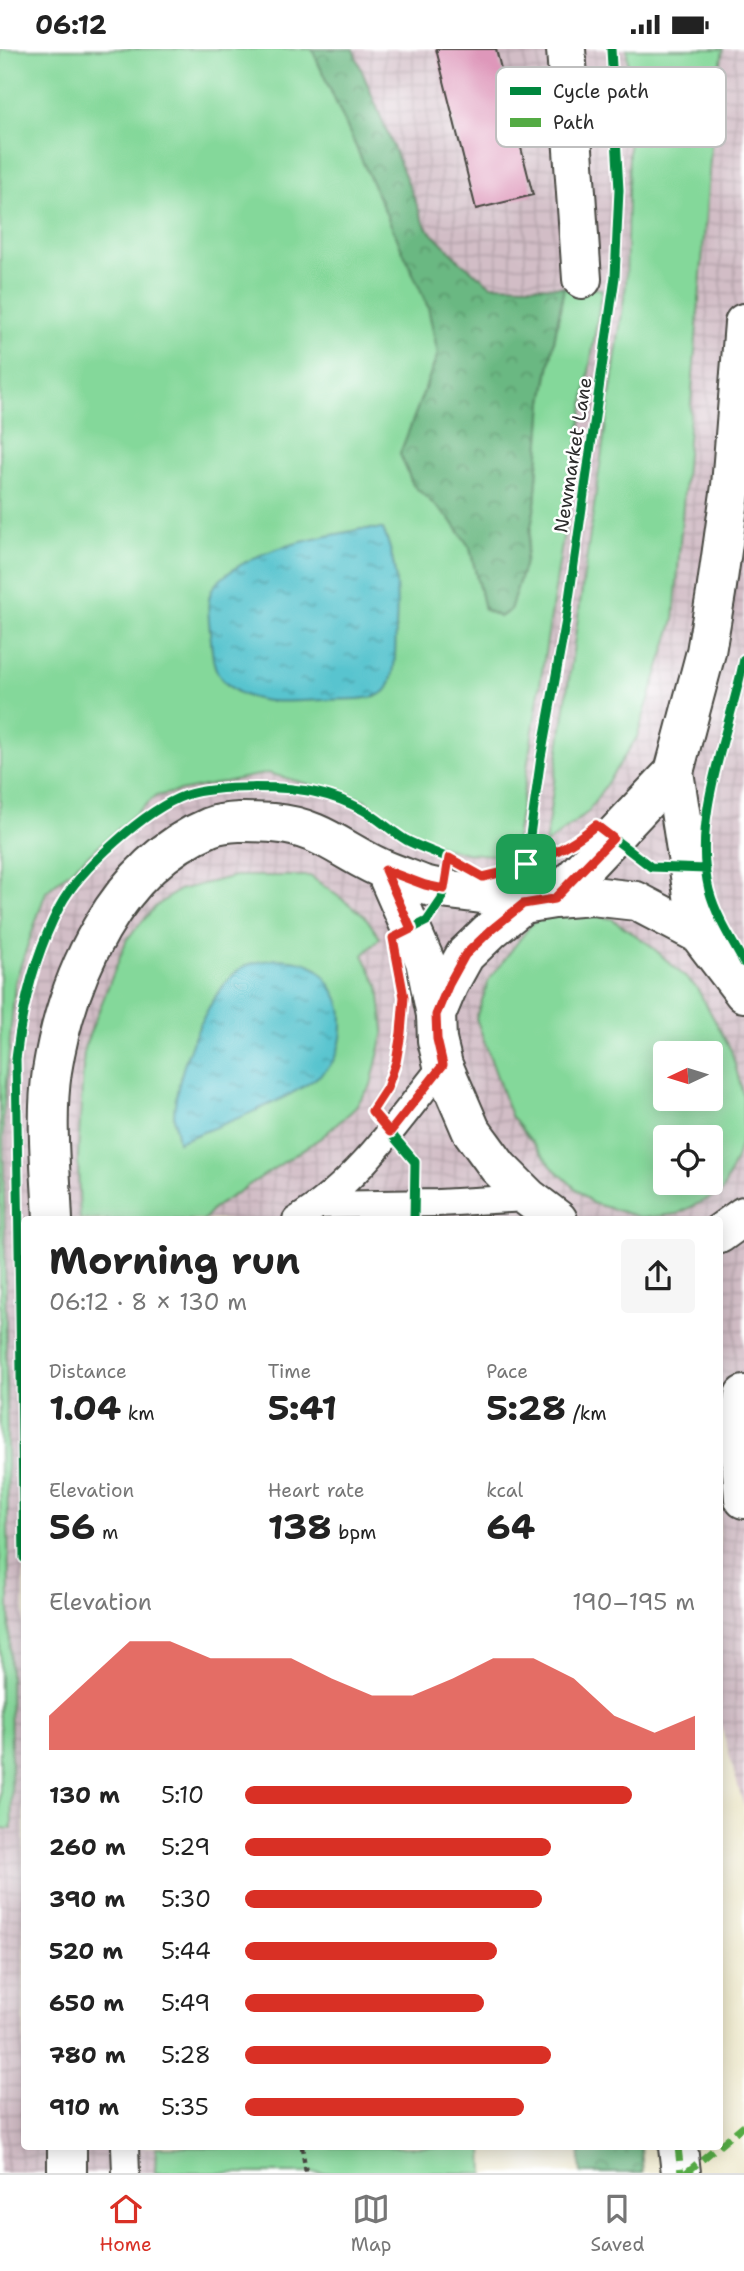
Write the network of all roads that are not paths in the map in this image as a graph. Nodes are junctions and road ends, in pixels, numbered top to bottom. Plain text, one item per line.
1 (566, 49) edge
2 (567, 67) edge
3 (573, 147) edge
4 (582, 279) dead end
5 (744, 323) edge
6 (674, 772) junction
7 (385, 870) junction
8 (538, 902) junction
9 (699, 934) junction
10 (744, 993) edge
11 (436, 1015) junction
12 (443, 1065) junction
13 (321, 1205) junction
14 (544, 1209) edge
15 (53, 1216) edge
16 (303, 1216) edge
17 (744, 1216) edge
18 (723, 1231) edge
19 (744, 1395) edge
20 (723, 1402) edge
21 (739, 1433) junction
22 (744, 1499) edge
23 (67, 2150) edge
24 (125, 2150) edge
25 (678, 2150) edge
26 (67, 2173) edge
27 (126, 2173) edge
28 (681, 2173) edge

1 - 2 main road
3 - 4 main road
5 - 6 main road
6 - 8 main road
6 - 9 main road
7 - 8 main road
7 - 11 main road
7 - 15 main road
8 - 9 main road
8 - 11 main road
9 - 10 main road
11 - 12 main road
12 - 13 lane
12 - 14 main road
13 - 14 lane
13 - 16 lane
17 - 18 main road
19 - 21 main road
20 - 21 main road
21 - 22 main road
23 - 26 main road
24 - 27 lane
25 - 28 main road

